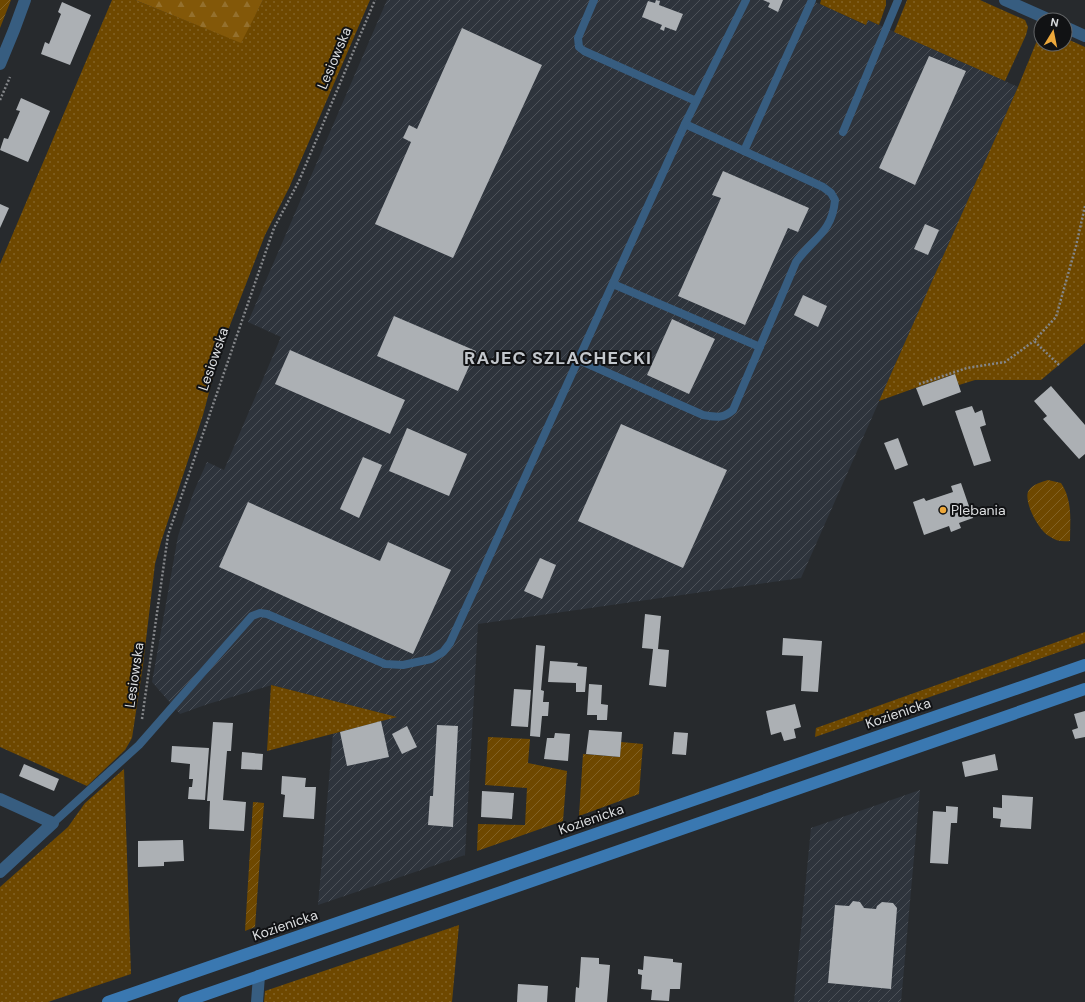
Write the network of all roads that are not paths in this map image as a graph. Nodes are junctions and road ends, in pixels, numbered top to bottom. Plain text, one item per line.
1 (25, 0) edge
2 (594, 0) edge
3 (745, 0) edge
4 (812, 0) edge
5 (898, 0) edge
6 (1005, 0) edge
7 (1033, 12) edge
8 (1073, 31) edge
9 (1085, 36) edge
10 (0, 64) edge
11 (696, 101) junction
12 (685, 124) junction
13 (843, 132) dead end
14 (744, 151) junction
15 (613, 284) junction
16 (760, 347) junction
17 (579, 360) junction
18 (1085, 665) edge
19 (1085, 689) edge
20 (0, 799) edge
21 (53, 823) junction
22 (0, 872) edge
23 (259, 976) junction
24 (108, 1002) edge
25 (184, 1002) edge
26 (258, 1002) edge

1 - 10 street
2 - 11 lane
3 - 11 lane
4 - 14 lane
5 - 13 lane
6 - 7 street
8 - 9 street
11 - 12 lane
12 - 14 lane
12 - 15 lane
14 - 16 lane
15 - 16 lane
15 - 17 lane
16 - 17 lane
17 - 21 lane
18 - 24 main road, Kozienicka
19 - 23 main road
20 - 21 street
21 - 22 street
23 - 25 main road
23 - 26 street

